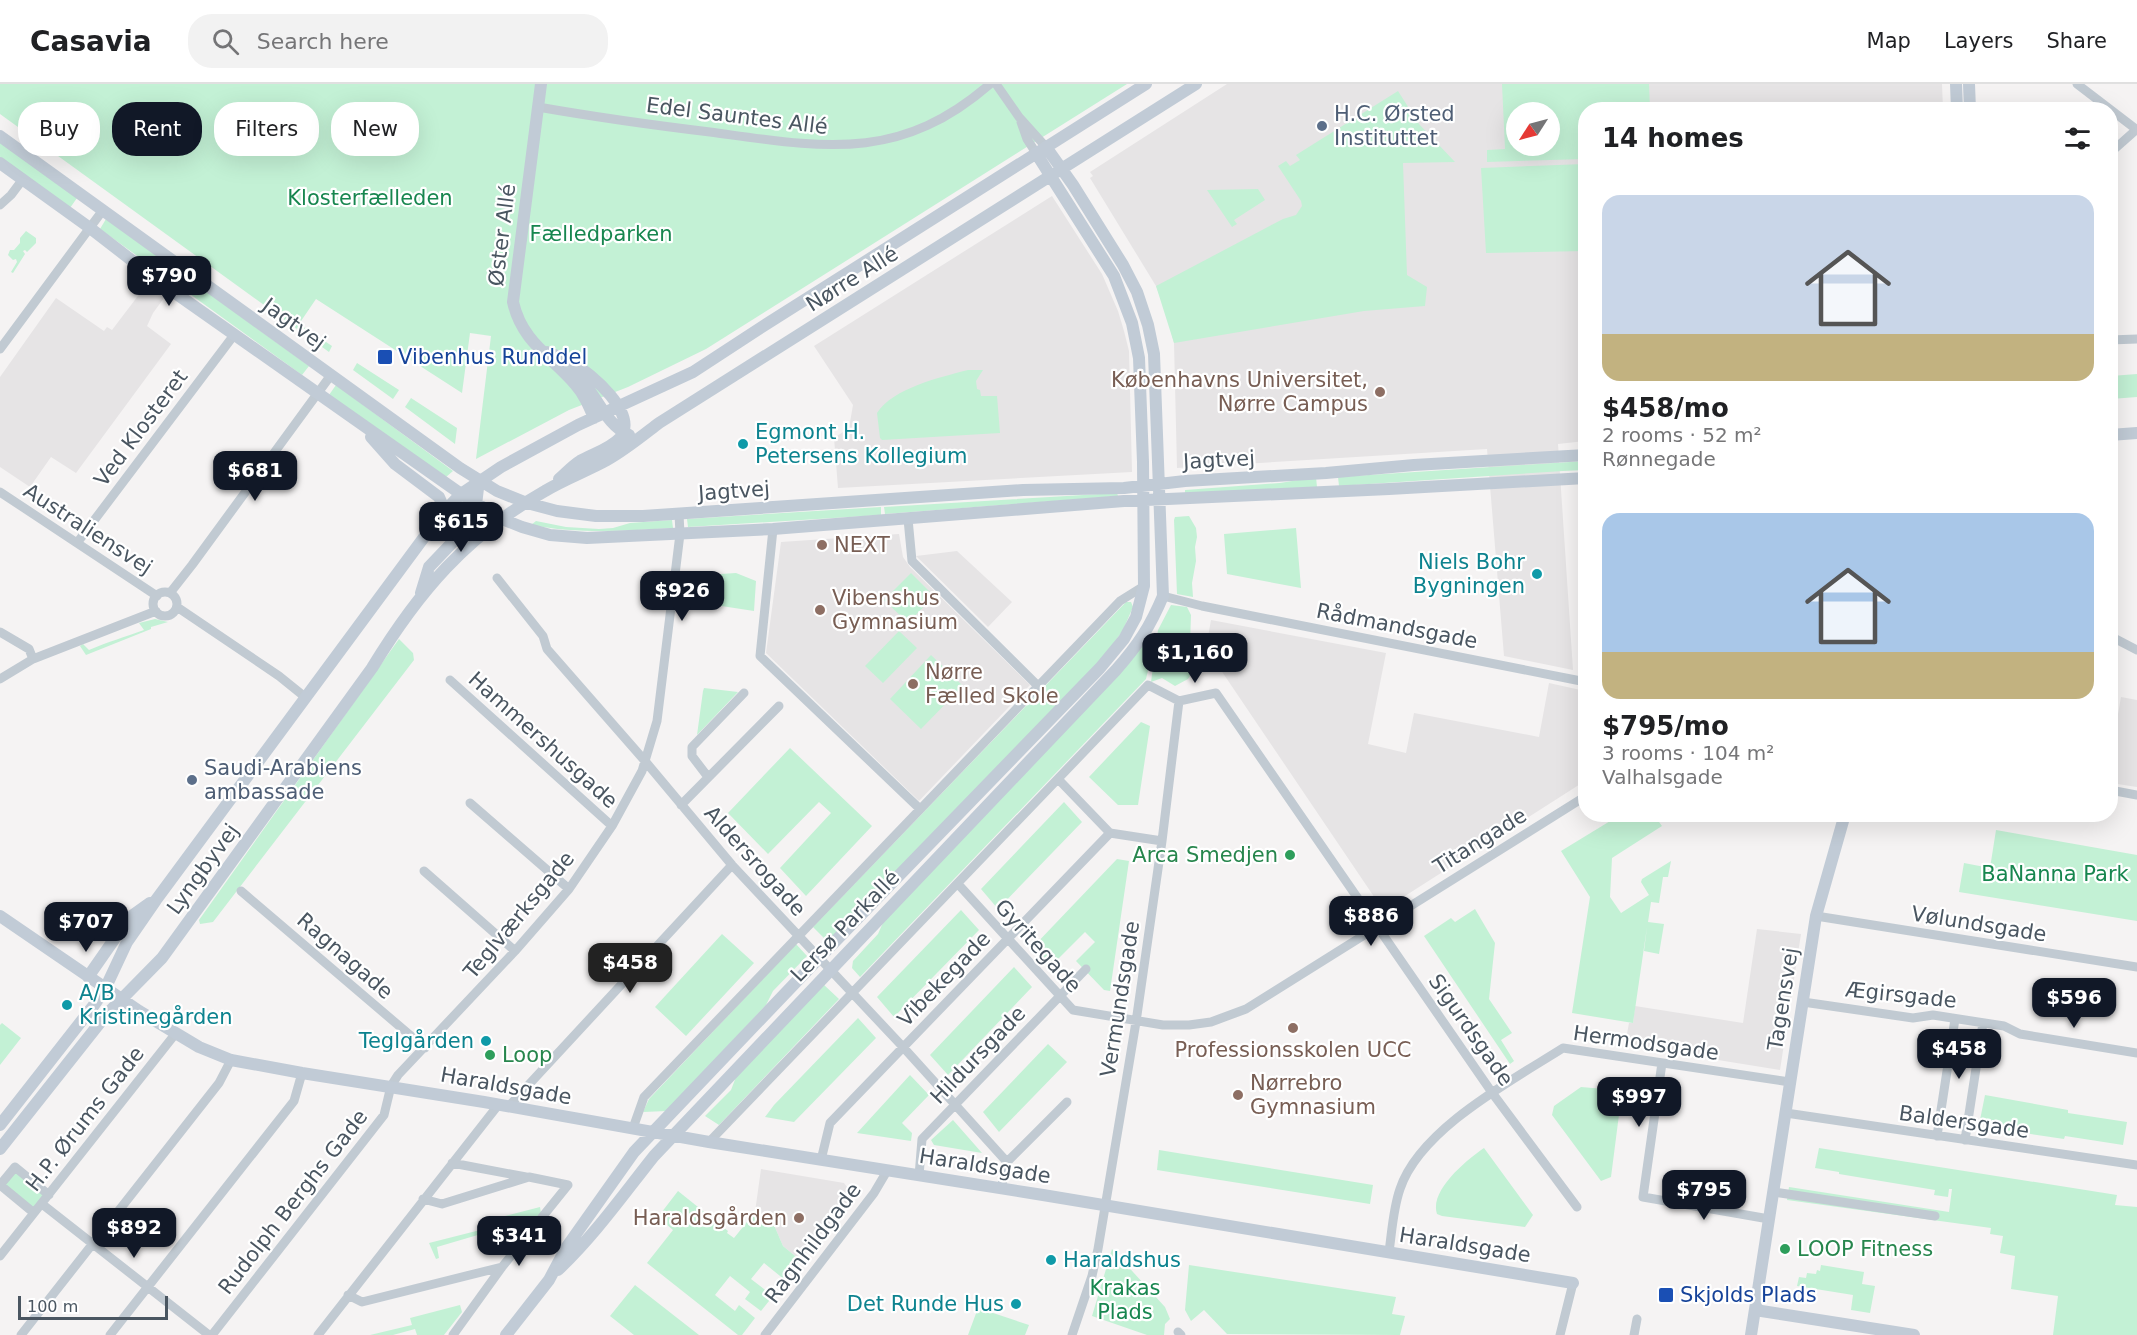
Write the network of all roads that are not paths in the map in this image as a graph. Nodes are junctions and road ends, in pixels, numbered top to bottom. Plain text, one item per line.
1 (541, 84) edge
2 (990, 84) edge
3 (996, 84) edge
4 (1146, 84) edge
5 (1196, 84) edge
6 (1956, 84) edge
7 (1969, 84) edge
8 (2077, 84) edge
9 (1957, 102) edge
10 (1970, 102) edge
11 (2101, 102) edge
12 (538, 107) junction
13 (2118, 115) edge
14 (2137, 129) edge
15 (0, 136) edge
16 (2118, 146) edge
17 (1041, 150) junction
18 (0, 163) edge
19 (1056, 173) junction
20 (23, 179) junction
21 (0, 205) edge
22 (103, 210) junction
23 (90, 228) junction
24 (234, 335) junction
25 (2137, 339) edge
26 (2118, 340) edge
27 (538, 348) junction
28 (0, 349) edge
29 (331, 375) junction
30 (316, 394) junction
31 (618, 407) junction
32 (600, 415) junction
33 (358, 423) junction
34 (623, 432) junction
35 (2137, 433) edge
36 (2118, 434) edge
37 (639, 438) junction
38 (1578, 455) edge
39 (1578, 478) edge
40 (479, 480) junction
41 (1159, 483) junction
42 (1143, 486) junction
43 (546, 490) junction
44 (0, 492) edge
45 (461, 494) junction
46 (1143, 500) junction
47 (1160, 500) junction
48 (527, 502) junction
49 (477, 505) junction
50 (442, 513) junction
51 (679, 514) junction
52 (502, 519) junction
53 (908, 519) junction
54 (773, 529) junction
55 (680, 534) junction
56 (77, 543) junction
57 (497, 578) dead end
58 (1143, 586) junction
59 (170, 593) junction
60 (157, 596) junction
61 (1163, 596) junction
62 (420, 597) junction
63 (177, 607) junction
64 (156, 611) junction
65 (0, 632) edge
66 (2118, 640) edge
67 (2137, 650) edge
68 (33, 659) junction
69 (0, 679) edge
70 (450, 680) dead end
71 (1578, 680) edge
72 (1038, 686) junction
73 (301, 693) junction
74 (744, 693) dead end
75 (1179, 701) junction
76 (779, 706) dead end
77 (645, 761) junction
78 (708, 777) junction
79 (1058, 779) junction
80 (2118, 791) edge
81 (2137, 795) edge
82 (1578, 801) edge
83 (470, 803) dead end
84 (681, 805) junction
85 (920, 809) junction
86 (1843, 822) edge
87 (612, 826) junction
88 (1110, 833) junction
89 (1162, 841) junction
90 (732, 865) junction
91 (424, 871) dead end
92 (958, 884) junction
93 (569, 889) junction
94 (241, 891) dead end
95 (156, 900) junction
96 (0, 916) edge
97 (1816, 916) junction
98 (1377, 927) junction
99 (797, 935) junction
100 (1008, 940) junction
101 (515, 951) junction
102 (819, 958) junction
103 (2137, 968) edge
104 (830, 969) junction
105 (1086, 969) dead end
106 (88, 977) junction
107 (105, 989) junction
108 (852, 993) junction
109 (1060, 996) junction
110 (121, 999) junction
111 (1803, 1002) junction
112 (1955, 1019) junction
113 (1136, 1022) junction
114 (1983, 1023) junction
115 (176, 1033) junction
116 (903, 1047) junction
117 (424, 1048) junction
118 (2137, 1053) edge
119 (231, 1060) junction
120 (1662, 1063) junction
121 (302, 1073) junction
122 (1790, 1082) junction
123 (392, 1086) junction
124 (1493, 1094) junction
125 (1067, 1102) dead end
126 (504, 1105) junction
127 (955, 1106) junction
128 (1786, 1113) junction
129 (0, 1125) edge
130 (633, 1128) junction
131 (653, 1132) junction
132 (673, 1136) junction
133 (1936, 1136) junction
134 (1965, 1140) junction
135 (709, 1142) junction
136 (0, 1149) edge
137 (821, 1160) junction
138 (1007, 1162) junction
139 (452, 1163) junction
140 (2137, 1165) edge
141 (887, 1171) junction
142 (919, 1176) junction
143 (528, 1177) junction
144 (1001, 1189) junction
145 (1773, 1192) junction
146 (49, 1195) junction
147 (423, 1199) junction
148 (42, 1204) junction
149 (1105, 1206) junction
150 (1577, 1207) dead end
151 (34, 1213) junction
152 (1935, 1216) dead end
153 (1769, 1219) junction
154 (93, 1244) junction
155 (1389, 1252) junction
156 (0, 1256) edge
157 (502, 1267) junction
158 (549, 1280) junction
159 (1573, 1283) joint
160 (148, 1287) junction
161 (348, 1295) junction
162 (1755, 1310) junction
163 (1637, 1319) dead end
164 (21, 1335) edge
165 (110, 1335) edge
166 (211, 1335) edge
167 (318, 1335) edge
168 (453, 1335) edge
169 (506, 1335) edge
170 (765, 1335) edge
171 (1072, 1335) edge
172 (1560, 1335) edge
173 (1634, 1335) edge
174 (1751, 1335) edge
175 (1914, 1335) edge

1 - 12 street, Øster Allé
2 - 12 street, Edel Sauntes Allé
3 - 17 street
4 - 17 street, Nørre Allé
5 - 19 street, Nørre Allé
6 - 9 street
7 - 10 street
8 - 11 street
12 - 27 street, Øster Allé
13 - 14 street
14 - 16 street
15 - 22 street, Jagtvej
17 - 19 street
17 - 31 street, Nørre Allé
18 - 20 street, Jagtvej
19 - 37 street, Nørre Allé
19 - 41 street, Lersø Parkallé
19 - 42 street, Lersø Parkallé
20 - 21 street
20 - 23 street, Jagtvej
22 - 23 street
22 - 29 street, Jagtvej
23 - 24 street, Jagtvej
23 - 28 street
24 - 30 street, Jagtvej
24 - 56 street, Ved Klosteret
25 - 26 street
27 - 31 street
27 - 32 street, Øster Allé
29 - 30 street
29 - 40 street, Jagtvej
30 - 33 street, Jagtvej
30 - 59 street
31 - 32 street, Nørre Allé
31 - 34 street
32 - 34 street, Øster Allé
32 - 40 street, Nørre Allé
33 - 45 street, Jagtvej
33 - 50 street
34 - 37 street
34 - 43 street
35 - 36 street
37 - 43 street, Nørre Allé
38 - 41 street, Jagtvej
39 - 47 street, Jagtvej
40 - 45 street, Lyngbyvej
40 - 48 street, Jagtvej
40 - 49 street
41 - 42 street, Jagtvej
41 - 47 street, Lersø Parkallé
42 - 46 street, Lersø Parkallé
42 - 51 street, Jagtvej
43 - 48 street, Nørre Allé
44 - 56 street, Australiensvej
45 - 49 street, Jagtvej
45 - 50 street, Lyngbyvej
46 - 47 street, Jagtvej
46 - 53 street, Jagtvej
46 - 58 street, Lersø Parkallé
47 - 61 street, Lersø Parkallé
48 - 51 street, Jagtvej
48 - 52 street, Lyngbyvej
49 - 52 street, Jagtvej
49 - 62 street
50 - 73 street, Lyngbyvej
51 - 55 street, Teglværksgade
52 - 55 street, Jagtvej
52 - 62 street, Lyngbyvej
53 - 54 street, Jagtvej
53 - 72 street
54 - 55 street, Jagtvej
54 - 85 street
55 - 77 street, Teglværksgade
56 - 60 street, Australiensvej
57 - 77 street, Aldersrogade
58 - 72 street, Lersø Parkallé
58 - 102 street, Lersø Parkallé
59 - 60 street
59 - 63 street
60 - 64 street
61 - 71 street, Rådmandsgade
61 - 104 street, Lersø Parkallé
62 - 110 street, Lyngbyvej
63 - 64 street
63 - 73 street
64 - 68 street
65 - 68 street
66 - 67 street
68 - 69 street
70 - 87 street, Hammershusgade
72 - 85 street, Lersø Parkallé
73 - 95 street, Lyngbyvej
74 - 78 street
75 - 79 street
75 - 89 street, Vermundsgade
75 - 98 street, Sigurdsgade
76 - 78 street
77 - 84 street, Aldersrogade
77 - 87 street, Teglværksgade
78 - 84 street
79 - 88 street
79 - 92 street
80 - 81 street
82 - 98 street, Titangade
83 - 93 street
84 - 90 street, Aldersrogade
85 - 99 street, Lersø Parkallé
86 - 97 street, Tagensvej
87 - 93 street, Teglværksgade
88 - 89 street
88 - 100 street, Vibekegade
89 - 113 street, Vermundsgade
90 - 99 street, Aldersrogade
90 - 126 street
91 - 101 street
92 - 100 street, Gyritegade
92 - 108 street
93 - 101 street, Teglværksgade
94 - 117 street, Ragnagade
95 - 106 street
95 - 107 street, Lyngbyvej
96 - 106 street, Haraldsgade
97 - 103 street, Vølundsgade
97 - 111 street, Tagensvej
98 - 113 street, Titangade
98 - 124 street, Sigurdsgade
99 - 102 street, Aldersrogade
99 - 130 street, Lersø Parkallé
100 - 109 street, Gyritegade
100 - 116 street, Vibekegade
101 - 117 street, Teglværksgade
102 - 104 street, Aldersrogade
102 - 131 street, Lersø Parkallé
104 - 108 street, Aldersrogade
104 - 132 street, Lersø Parkallé
105 - 109 street, Hildursgade
106 - 107 street, Haraldsgade
107 - 110 street, Haraldsgade
107 - 129 street, Lyngbyvej
108 - 116 street, Aldersrogade
108 - 135 street
109 - 113 street, Gyritegade
109 - 127 street, Hildursgade
110 - 115 street, Haraldsgade
110 - 136 street, Lyngbyvej
111 - 112 street, Ægirsgade
111 - 122 street, Tagensvej
112 - 114 street, Ægirsgade
112 - 133 street
113 - 149 street, Vermundsgade
114 - 118 street, Ægirsgade
114 - 134 street
115 - 119 street, Haraldsgade
115 - 146 street, H.P. Ørums Gade
116 - 127 street, Aldersrogade
116 - 137 street, Vibekegade
117 - 123 street, Haraldsgade
119 - 121 street, Haraldsgade
119 - 154 street
120 - 122 street, Hermodsgade
120 - 124 street, Hermodsgade
120 - 153 street
121 - 123 street, Haraldsgade
121 - 160 street
122 - 128 street, Tagensvej
123 - 126 street, Haraldsgade
123 - 166 street, Rudolph Berghs Gade
124 - 150 street, Sigurdsgade
124 - 155 street, Hermodsgade
125 - 138 street
126 - 130 street, Haraldsgade
126 - 139 street
127 - 138 street, Aldersrogade
127 - 142 street, Hildursgade
128 - 133 street, Baldersgade
128 - 145 street, Tagensvej
130 - 131 street, Haraldsgade
131 - 132 street, Haraldsgade
131 - 158 street, Lersø Parkallé
132 - 135 street, Haraldsgade
132 - 158 street, Lersø Parkallé
133 - 134 street, Baldersgade
134 - 140 street, Baldersgade
135 - 137 street, Haraldsgade
137 - 141 street, Haraldsgade
138 - 144 street
139 - 143 street
139 - 147 street
141 - 142 street, Haraldsgade
141 - 170 street, Ragnhildgade
142 - 144 street, Haraldsgade
143 - 147 street
143 - 157 street
144 - 149 street, Haraldsgade
145 - 152 street
145 - 153 street, Tagensvej
146 - 148 street, H.P. Ørums Gade
146 - 151 street
147 - 161 street
148 - 151 street, H.P. Ørums Gade
148 - 154 street
149 - 155 street, Haraldsgade
149 - 171 street, Vermundsgade
151 - 156 street, H.P. Ørums Gade
153 - 162 street, Tagensvej
154 - 160 street
154 - 164 street
155 - 159 street, Haraldsgade
157 - 161 street
157 - 168 street
158 - 169 street, Lersø Parkallé
159 - 172 street
160 - 165 street
160 - 166 street
161 - 167 street
162 - 174 street, Tagensvej
162 - 175 street
163 - 173 street

